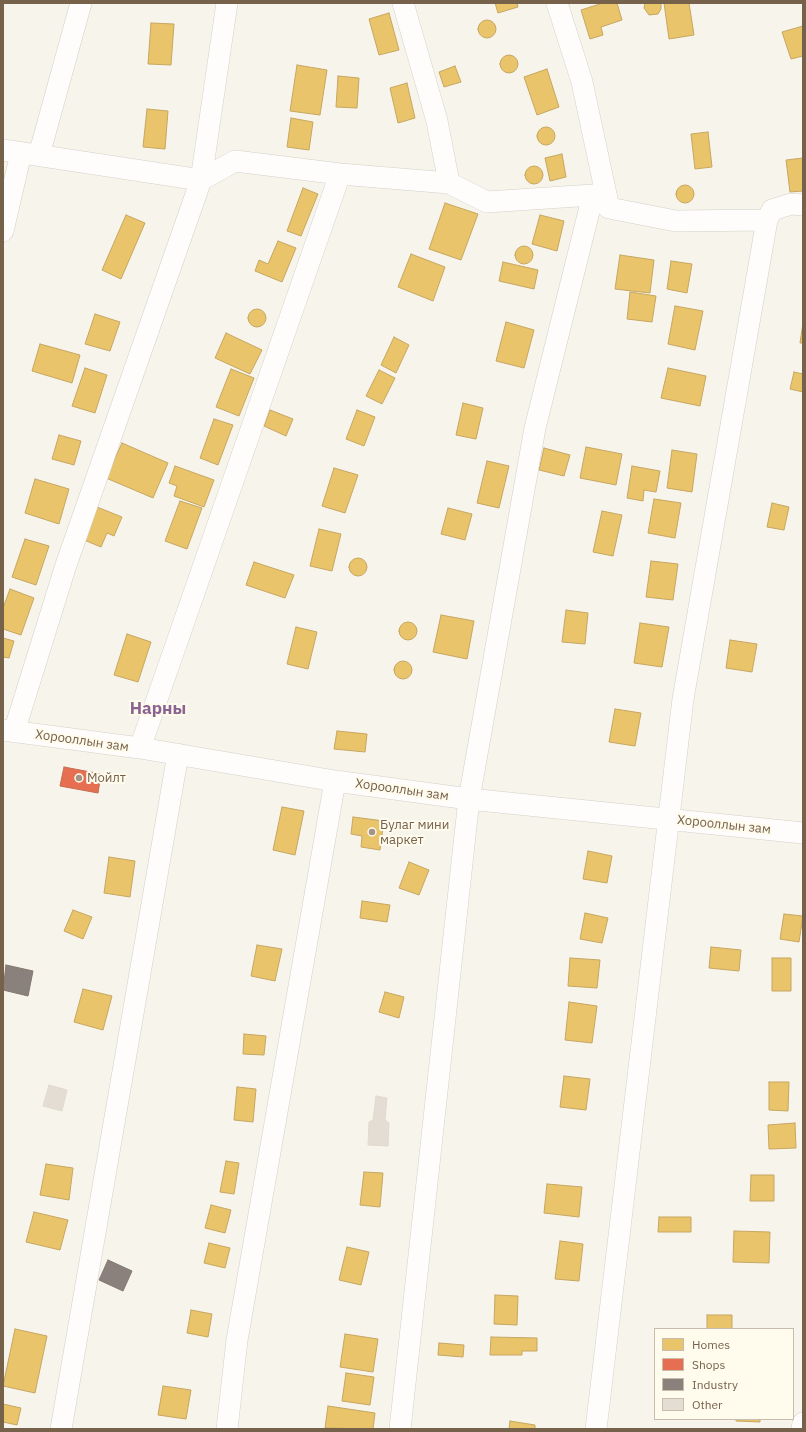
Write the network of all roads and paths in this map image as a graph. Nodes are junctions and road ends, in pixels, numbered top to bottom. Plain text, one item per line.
1 (81, 3) edge
2 (227, 3) edge
3 (403, 3) edge
4 (557, 3) edge
5 (21, 153) edge
6 (340, 174) junction
7 (201, 180) junction
8 (449, 183) junction
9 (601, 202) junction
10 (803, 205) edge
11 (767, 220) junction
12 (3, 231) edge
13 (8, 731) edge
14 (140, 748) junction
15 (178, 754) junction
16 (335, 781) junction
17 (469, 799) junction
18 (668, 818) junction
19 (803, 833) edge
20 (803, 1423) edge
21 (60, 1429) edge
22 (227, 1429) edge
23 (400, 1429) edge
24 (596, 1429) edge
25 (802, 1429) edge

1 - 5 street
2 - 7 street
3 - 8 street
4 - 9 street
5 - 7 street
5 - 12 street
6 - 7 street
6 - 8 street
6 - 14 street
7 - 13 street
8 - 9 street
9 - 11 street
9 - 17 street
10 - 11 street
11 - 18 street
13 - 14 street, Хорооллын зам
14 - 15 street, Хорооллын зам
15 - 16 street, Хорооллын зам
15 - 21 street
16 - 17 street, Хорооллын зам
16 - 22 street
17 - 18 street, Хорооллын зам
17 - 23 street
18 - 19 street, Хорооллын зам
18 - 24 street
20 - 25 street

